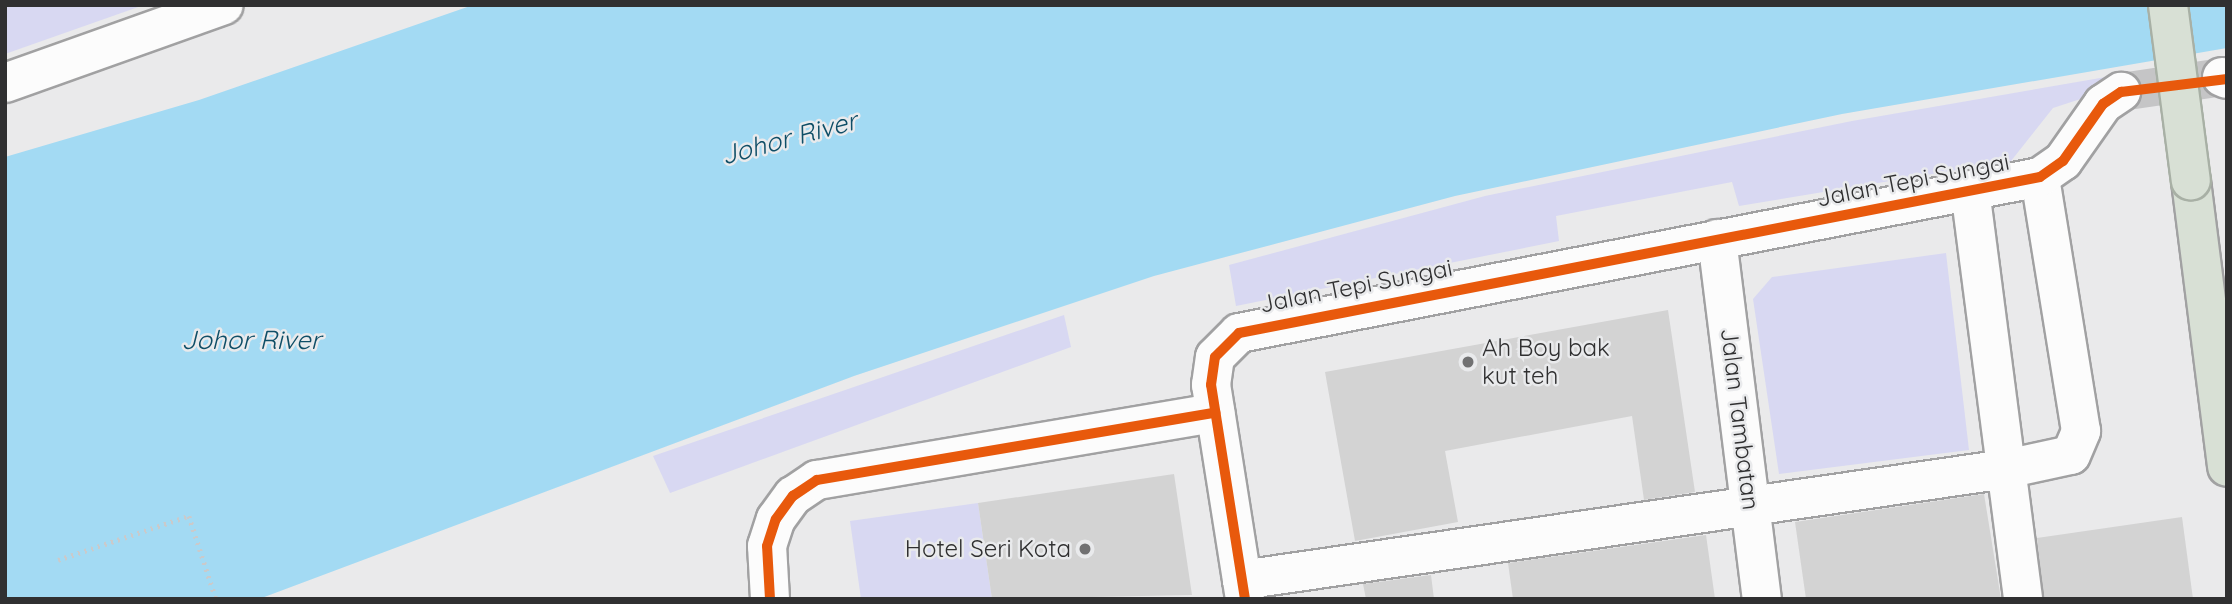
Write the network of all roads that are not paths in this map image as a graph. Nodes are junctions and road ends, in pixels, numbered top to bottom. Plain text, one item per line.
1 (224, 5) edge
2 (2168, 5) edge
3 (5, 83) edge
4 (2121, 92) tunnel mouth
5 (2040, 177) junction
6 (1970, 190) junction
7 (1717, 239) junction
8 (1215, 413) junction
9 (2227, 467) edge
10 (2006, 469) junction
11 (1751, 503) junction
12 (769, 587) edge
13 (1244, 589) edge
14 (1762, 599) edge
15 (2022, 599) edge

1 - 3 street
2 - 9 highway, bridge
4 - 5 street
5 - 6 street, Jalan Tepi Sungai
5 - 10 street, Jalan Tepi Sungai
6 - 7 street, Jalan Tepi Sungai
6 - 10 street
7 - 8 street, Jalan Tepi Sungai
7 - 11 street, Jalan Tambatan
8 - 12 street
8 - 13 street
10 - 11 street, Jalan Tepi Sungai
10 - 15 street
11 - 13 street, Jalan Tepi Sungai
11 - 14 street, Jalan Tambatan

